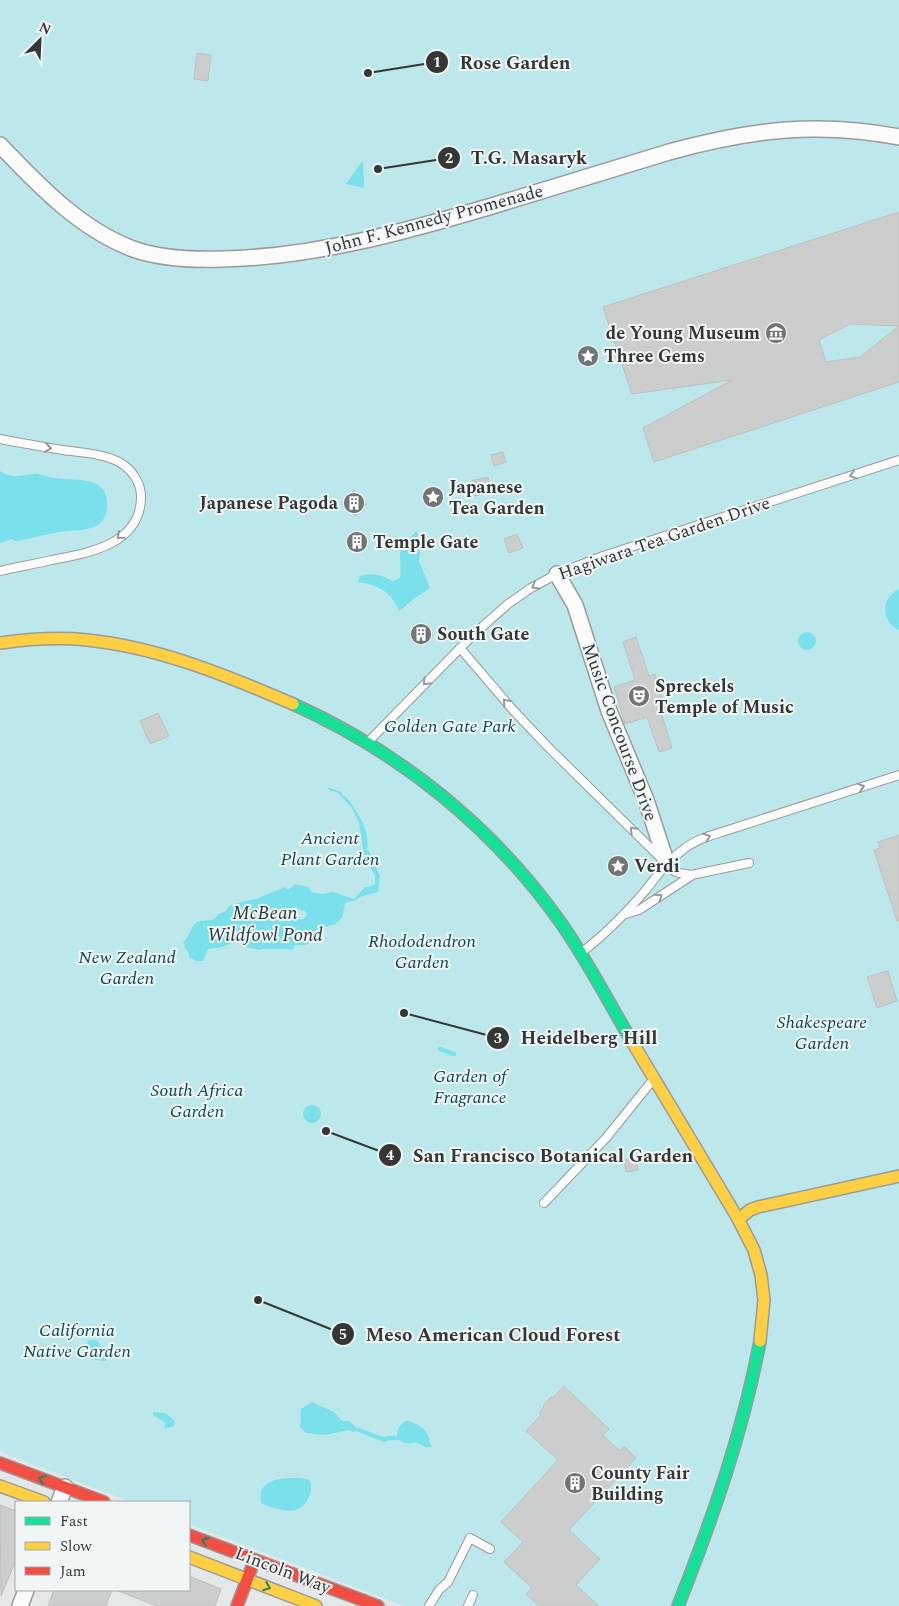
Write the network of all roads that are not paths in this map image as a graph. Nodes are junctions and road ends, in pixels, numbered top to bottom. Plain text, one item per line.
1 (899, 137) edge
2 (0, 145) edge
3 (0, 438) edge
4 (899, 460) edge
5 (0, 571) edge
6 (557, 574) junction
7 (0, 643) edge
8 (460, 648) junction
9 (368, 743) junction
10 (899, 775) edge
11 (748, 863) dead end
12 (667, 864) junction
13 (691, 875) junction
14 (624, 915) junction
15 (581, 954) junction
16 (654, 1079) junction
17 (899, 1176) edge
18 (544, 1203) dead end
19 (739, 1220) junction
20 (0, 1463) edge
21 (0, 1486) edge
22 (65, 1487) junction
23 (41, 1501) edge
24 (59, 1501) edge
25 (101, 1501) edge
26 (190, 1534) edge
27 (490, 1549) dead end
28 (190, 1557) edge
29 (255, 1559) junction
30 (247, 1580) junction
31 (26, 1591) edge
32 (473, 1595) dead end
33 (20, 1606) edge
34 (237, 1606) edge
35 (316, 1606) edge
36 (378, 1606) edge
37 (430, 1606) edge
38 (468, 1606) edge
39 (678, 1606) edge

1 - 2 street, John F. Kennedy Promenade
3 -> 5 lane
4 -> 6 lane, Hagiwara Tea Garden Drive
6 -> 8 lane, Hagiwara Tea Garden Drive
6 - 12 street, Music Concourse Drive
7 - 9 street
8 -> 9 lane, Hagiwara Tea Garden Drive
12 -> 8 lane
9 - 15 street
12 -> 10 lane
11 - 13 lane
12 - 13 lane
12 - 14 lane
14 -> 13 lane
14 - 15 lane
15 - 16 street
16 - 18 lane
16 - 19 street
17 - 19 street
19 - 39 street
22 -> 20 street
21 - 23 street
22 - 24 street
22 - 25 street
29 -> 26 street, Lincoln Way
27 - 37 lane
28 - 30 street, Lincoln Way
29 - 30 street
29 - 36 street, Lincoln Way
30 - 34 street
30 -> 35 street, Lincoln Way
31 - 33 street
32 - 38 lane

